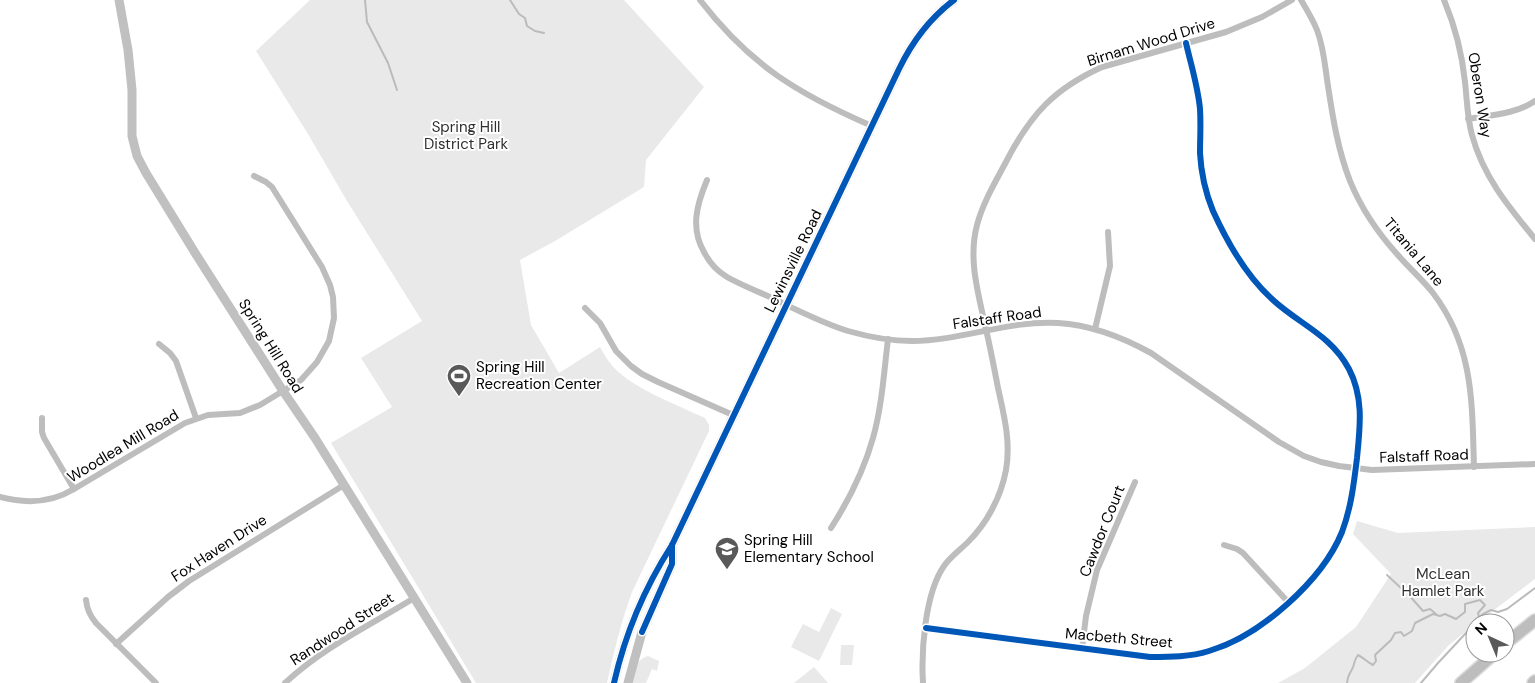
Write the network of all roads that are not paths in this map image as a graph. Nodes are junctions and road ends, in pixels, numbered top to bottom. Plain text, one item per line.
1 (119, 0) edge
2 (700, 0) edge
3 (954, 0) edge
4 (1292, 0) edge
5 (1301, 0) edge
6 (1444, 0) edge
7 (1186, 43) junction
8 (1535, 101) edge
9 (1468, 119) junction
10 (872, 126) junction
11 (254, 176) dead end
12 (707, 180) dead end
13 (1108, 232) dead end
14 (1535, 238) edge
15 (786, 304) junction
16 (585, 308) dead end
17 (1095, 329) junction
18 (986, 330) junction
19 (888, 339) junction
20 (160, 344) dead end
21 (283, 391) junction
22 (732, 415) junction
23 (42, 418) dead end
24 (196, 418) junction
25 (1535, 464) edge
26 (1474, 467) junction
27 (1356, 469) junction
28 (1135, 482) dead end
29 (344, 485) junction
30 (74, 489) junction
31 (0, 497) edge
32 (831, 528) dead end
33 (672, 544) junction
34 (1224, 545) dead end
35 (414, 598) junction
36 (86, 600) dead end
37 (1288, 602) junction
38 (1535, 620) edge
39 (630, 628) junction
40 (926, 628) junction
41 (1515, 636) edge
42 (116, 644) junction
43 (638, 644) junction
44 (1082, 648) junction
45 (1484, 663) edge
46 (156, 683) edge
47 (285, 683) edge
48 (467, 683) edge
49 (614, 683) edge
50 (628, 683) edge
51 (923, 683) edge
52 (1461, 683) edge

1 - 21 main road, Spring Hill Road
2 - 10 street
3 - 10 main road, Lewinsville Road
4 - 7 street, Birnam Wood Drive
5 - 26 street, Titania Lane
6 - 9 street, Oberon Way
7 - 18 street, Birnam Wood Drive
7 - 27 street, Macbeth Street
8 - 9 street
9 - 14 street, Oberon Way
10 - 15 main road, Lewinsville Road
11 - 21 street, Woodlea Mill Road
12 - 15 street, Falstaff Road
13 - 17 street
15 - 19 street, Falstaff Road
15 - 22 main road, Lewinsville Road
16 - 22 street
17 - 18 street, Falstaff Road
17 - 27 street, Falstaff Road
18 - 19 street, Falstaff Road
18 - 40 street, Birnam Wood Drive
19 - 32 street
20 - 24 street
21 - 24 street, Woodlea Mill Road
21 - 29 main road, Spring Hill Road
22 - 33 main road, Lewinsville Road
23 - 30 street
24 - 30 street, Woodlea Mill Road
25 - 26 street, Falstaff Road
26 - 27 street, Falstaff Road
27 - 37 street, Macbeth Street
28 - 44 street, Cawdor Court
29 - 35 main road, Spring Hill Road
29 - 42 street, Fox Haven Drive
30 - 31 street, Woodlea Mill Road
33 - 39 main road, Lewinsville Road
33 - 43 main road, Lewinsville Road
34 - 37 street
35 - 47 street, Randwood Street
35 - 48 main road, Spring Hill Road
36 - 42 street
37 - 44 street, Macbeth Street
38 - 41 highway
39 - 43 main road
39 - 49 main road, Lewinsville Road
40 - 44 street, Macbeth Street
40 - 51 street, Birnam Wood Drive
42 - 46 street
43 - 50 main road, Lewinsville Road
45 - 52 highway

